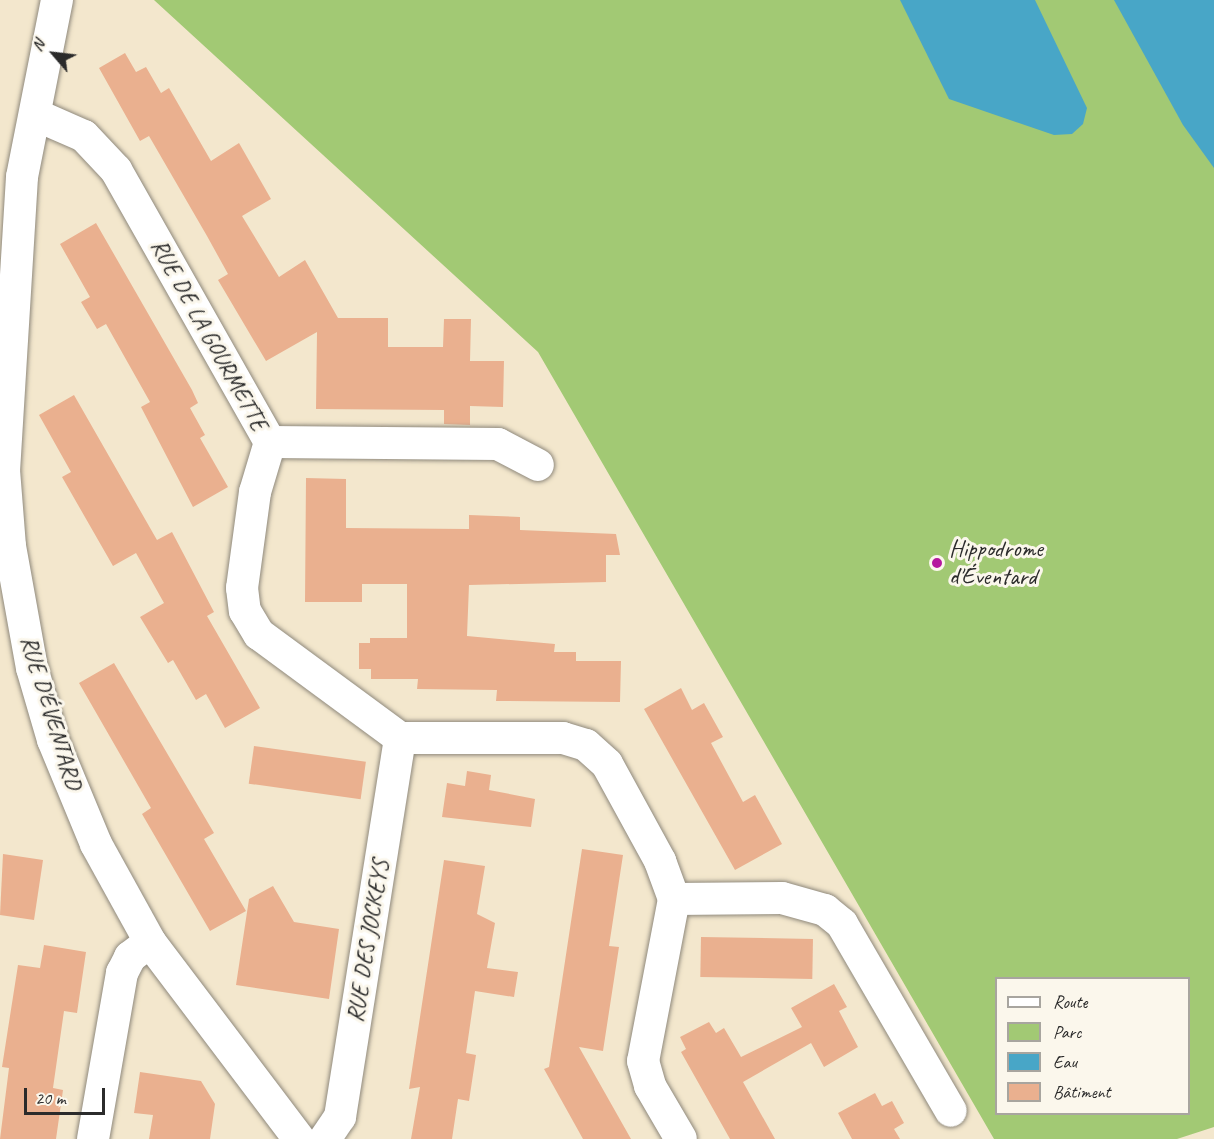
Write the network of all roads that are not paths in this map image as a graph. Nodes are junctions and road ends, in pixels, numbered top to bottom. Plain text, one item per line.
1 (57, 0) edge
2 (36, 115) junction
3 (270, 442) junction
4 (538, 465) dead end
5 (400, 738) junction
6 (674, 899) junction
7 (150, 942) junction
8 (951, 1111) dead end
9 (93, 1139) edge
10 (299, 1139) edge
11 (325, 1139) edge
12 (681, 1139) edge

1 - 2 street, RUE D'ÉVENTARD
2 - 3 street, RUE DE LA GOURMETTE
2 - 7 street, RUE D'ÉVENTARD
3 - 4 street
3 - 5 street, RUE DE LA GOURMETTE
5 - 6 street
5 - 11 street, RUE DES JOCKEYS
6 - 8 street
6 - 12 street
7 - 9 street
7 - 10 street, RUE D'ÉVENTARD

